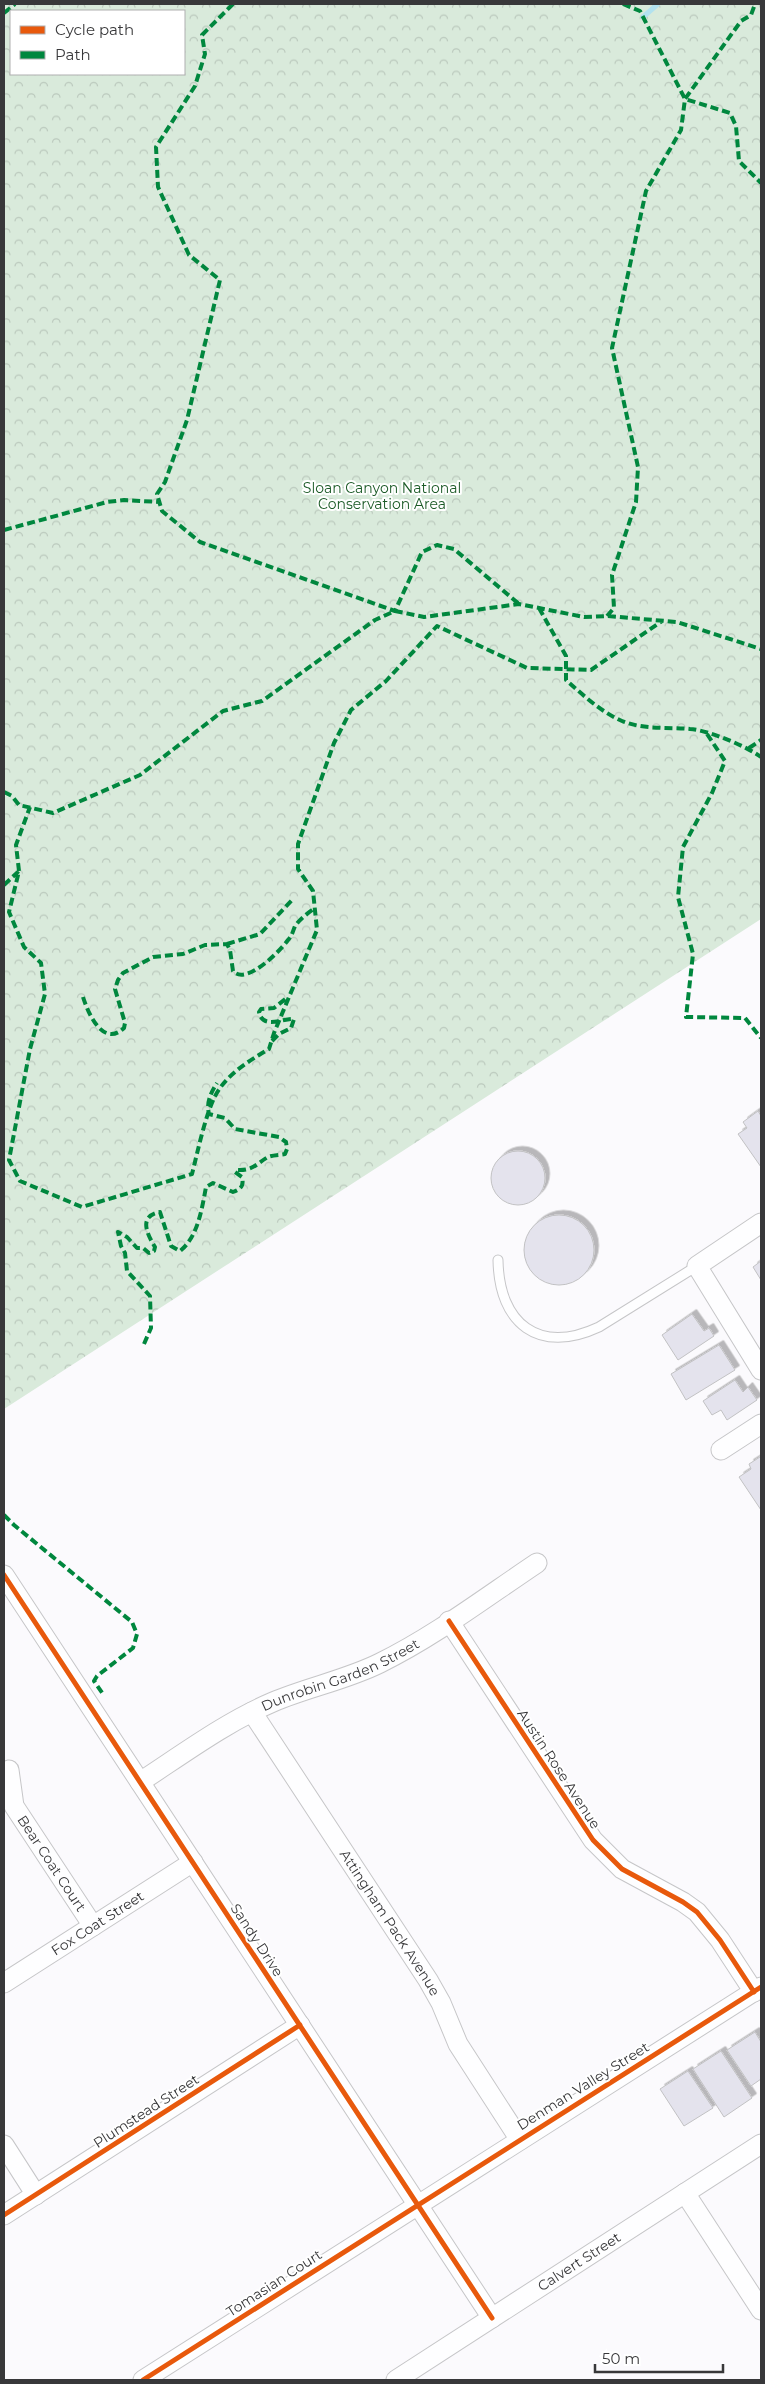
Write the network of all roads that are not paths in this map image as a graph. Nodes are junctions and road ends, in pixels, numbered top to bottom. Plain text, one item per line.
1 (761, 1223) edge
2 (498, 1260) dead end
3 (697, 1266) junction
4 (761, 1370) edge
5 (761, 1424) edge
6 (721, 1450) dead end
7 (537, 1563) dead end
8 (4, 1574) edge
9 (449, 1622) junction
10 (252, 1712) junction
11 (9, 1770) dead end
12 (140, 1782) junction
13 (193, 1862) junction
14 (93, 1926) junction
15 (4, 1984) edge
16 (757, 1990) edge
17 (300, 2025) junction
18 (520, 2140) junction
19 (761, 2144) edge
20 (4, 2145) edge
21 (685, 2193) junction
22 (36, 2195) junction
23 (418, 2205) junction
24 (4, 2216) edge
25 (755, 2286) edge
26 (761, 2310) edge
27 (492, 2318) junction
28 (401, 2379) edge
29 (143, 2380) edge

1 - 3 street
2 - 3 lane
3 - 4 street
5 - 6 street
7 - 9 street, Dunrobin Garden Street
8 - 12 street, Sandy Drive
9 - 10 street, Dunrobin Garden Street
9 - 16 street, Austin Rose Avenue
10 - 12 street, Dunrobin Garden Street
10 - 18 street, Attingham Pack Avenue
11 - 14 street, Bear Coat Court
12 - 13 street, Sandy Drive
13 - 14 street, Fox Coat Street
13 - 17 street, Sandy Drive
14 - 15 street, Fox Coat Street
16 - 18 street, Denman Valley Street
17 - 22 street, Plumstead Street
17 - 23 street, Sandy Drive
18 - 23 street, Denman Valley Street
19 - 21 street, Calvert Street
20 - 22 street
21 - 25 street
21 - 27 street, Calvert Street
22 - 24 street, Plumstead Street
23 - 27 street, Sandy Drive
23 - 29 street, Tomasian Court
25 - 26 street
27 - 28 street, Calvert Street

